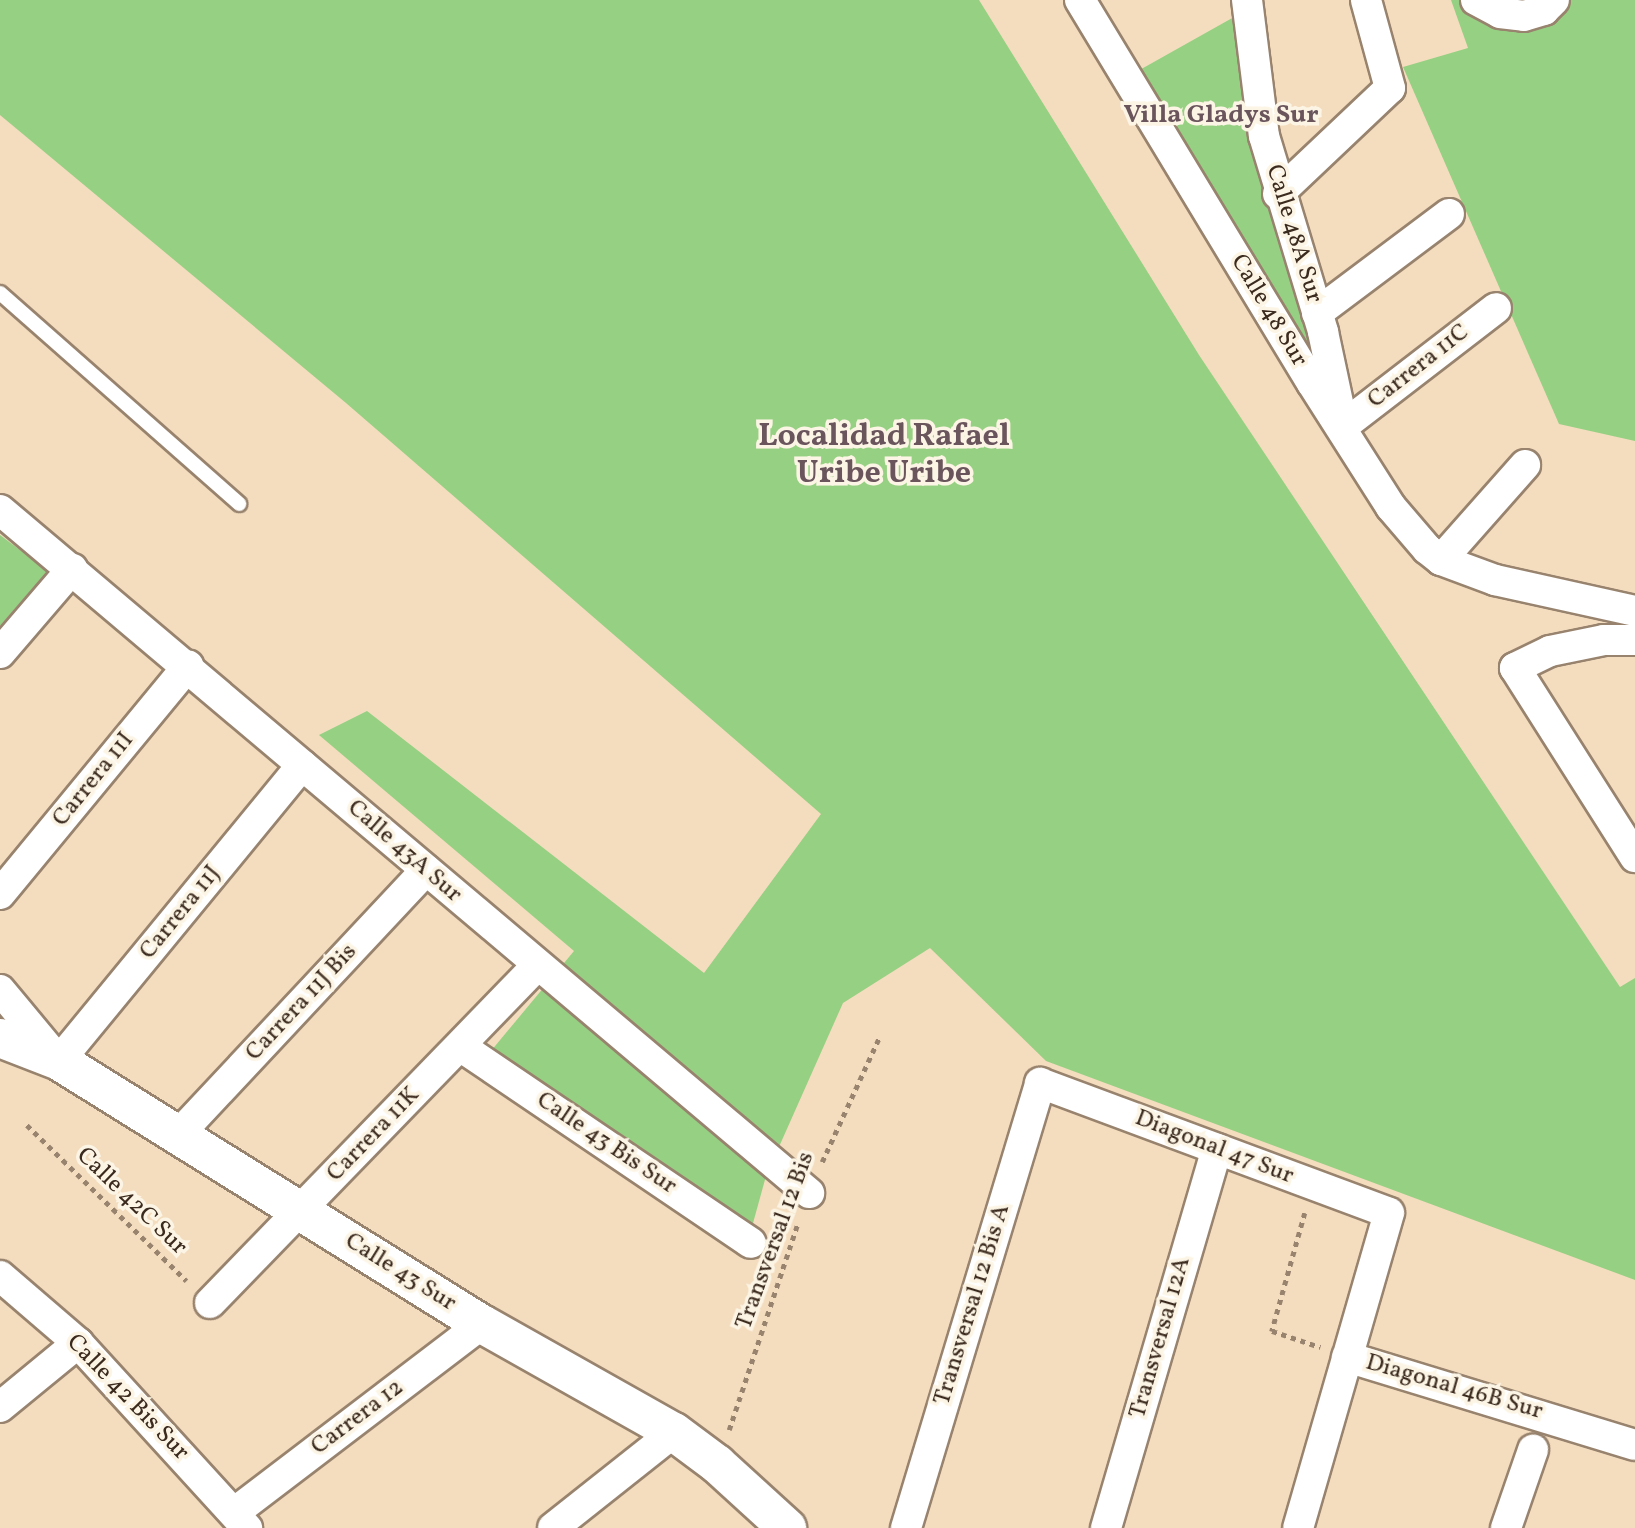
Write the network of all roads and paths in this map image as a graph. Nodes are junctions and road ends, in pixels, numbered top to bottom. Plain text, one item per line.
1 (1080, 0) edge
2 (1247, 0) edge
3 (1366, 0) edge
4 (1476, 0) edge
5 (1554, 0) edge
6 (1278, 194) junction
7 (1449, 214) dead end
8 (0, 293) edge
9 (1496, 307) dead end
10 (1317, 313) junction
11 (1342, 426) junction
12 (1525, 465) dead end
13 (239, 504) dead end
14 (0, 510) edge
15 (1441, 560) junction
16 (72, 569) junction
17 (1635, 611) edge
18 (1635, 640) edge
19 (0, 653) edge
20 (188, 666) junction
21 (302, 765) junction
22 (1635, 857) edge
23 (426, 870) junction
24 (0, 894) edge
25 (537, 966) junction
26 (0, 990) edge
27 (880, 1035) dead end
28 (0, 1038) edge
29 (460, 1046) junction
30 (59, 1061) junction
31 (1040, 1083) joint
32 (27, 1125) dead end
33 (178, 1135) junction
34 (1217, 1149) junction
35 (1312, 1185) junction
36 (809, 1193) junction
37 (300, 1211) junction
38 (751, 1243) dead end
39 (0, 1276) edge
40 (210, 1303) joint
41 (482, 1324) junction
42 (78, 1343) junction
43 (1348, 1357) junction
44 (0, 1408) edge
45 (674, 1433) junction
46 (1635, 1445) edge
47 (1533, 1450) dead end
48 (718, 1464) junction
49 (241, 1520) edge
50 (553, 1528) edge
51 (787, 1528) edge
52 (906, 1528) edge
53 (1106, 1528) edge
54 (1298, 1528) edge
55 (1506, 1528) edge

1 - 11 street, Calle 48 Sur
2 - 6 street, Calle 48A Sur
3 - 6 street
4 - 5 street
6 - 10 street, Calle 48A Sur
7 - 10 street
8 - 13 lane
9 - 11 street, Carrera 11C
10 - 11 street, Calle 48A Sur
11 - 15 street, Calle 48 Sur
12 - 15 street
14 - 16 street, Calle 43A Sur
15 - 17 street, Calle 48 Sur
16 - 19 street
16 - 20 street, Calle 43A Sur
18 - 22 street
20 - 21 street, Calle 43A Sur
20 - 24 street, Carrera 11I
21 - 23 street, Calle 43A Sur
21 - 30 street, Carrera 11J
23 - 25 street, Calle 43A Sur
23 - 33 street, Carrera 11J Bis
25 - 29 street, Carrera 11K
25 - 36 street, Calle 43A Sur
26 - 30 street
27 - 36 path, Transversal 12 Bis
28 - 30 street, Calle 43 Sur
29 - 37 street, Carrera 11K
29 - 38 street, Calle 43 Bis Sur
30 - 33 street, Calle 43 Sur
31 - 34 street, Diagonal 47 Sur
31 - 52 street, Transversal 12 Bis A
32 - 40 path, Calle 42C Sur
33 - 37 street, Calle 43 Sur
34 - 35 street, Diagonal 47 Sur
34 - 53 street, Transversal 12A
35 - 43 street, Diagonal 47 Sur
35 - 43 path, Diagonal 46B Sur
36 - 48 path, Transversal 12 Bis
37 - 40 street, Carrera 11K
37 - 41 street, Calle 43 Sur
39 - 42 street, Calle 42 Bis Sur
41 - 45 street, Calle 43 Sur
41 - 49 street, Carrera 12
42 - 44 street
42 - 49 street, Calle 42 Bis Sur
43 - 46 street, Diagonal 46B Sur
43 - 54 street
45 - 48 street, Calle 43 Sur
45 - 50 street
47 - 55 street
48 - 51 street, Calle 43 Sur

